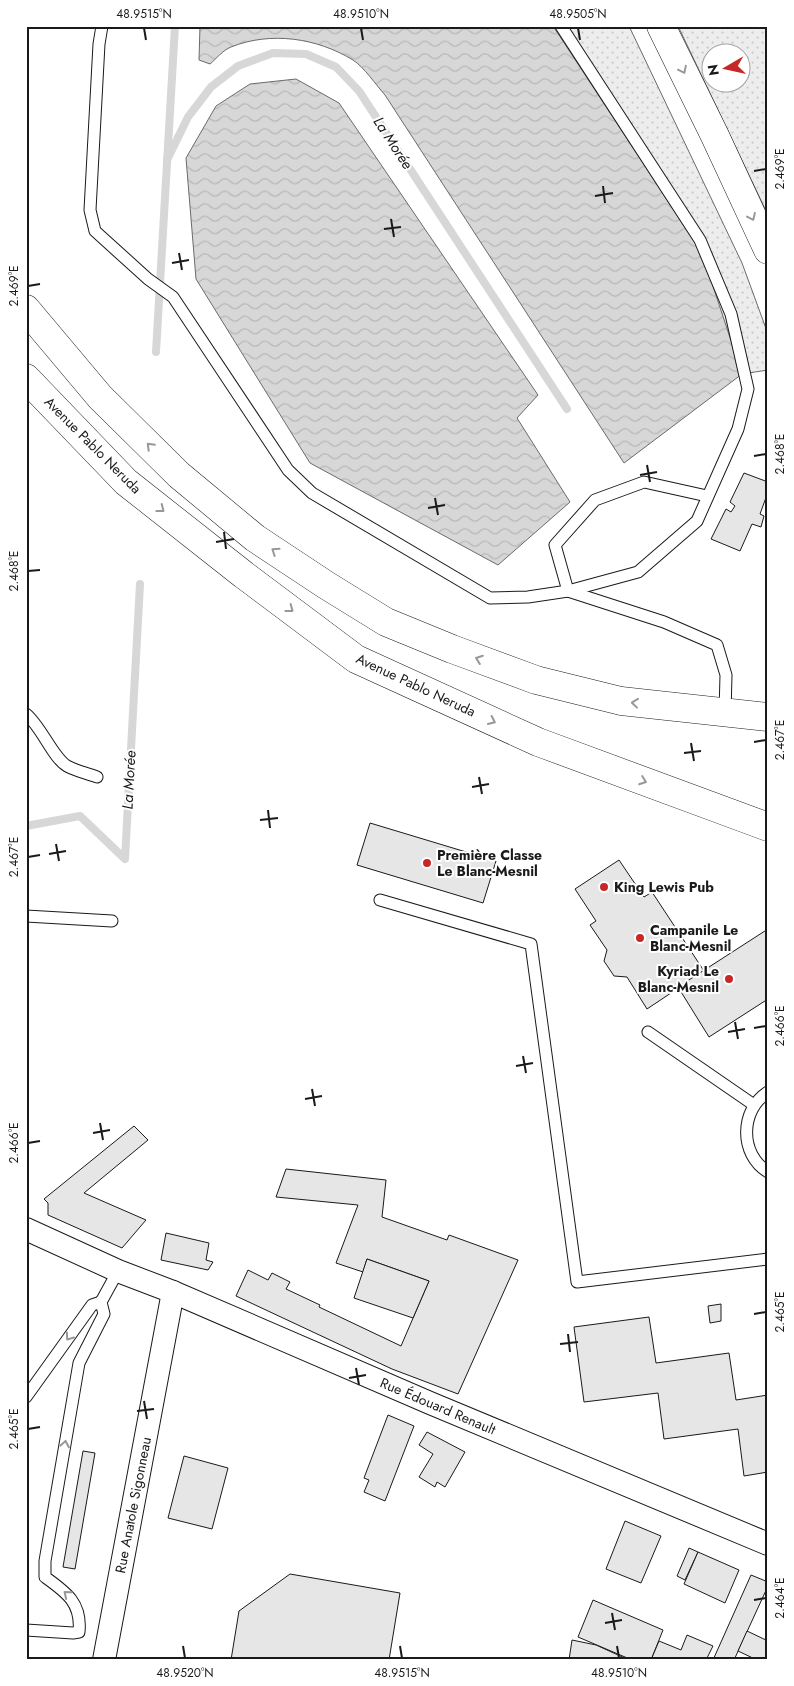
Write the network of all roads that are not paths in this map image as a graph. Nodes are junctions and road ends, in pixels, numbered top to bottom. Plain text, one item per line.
1 (102, 26) edge
2 (561, 26) edge
3 (661, 26) edge
4 (768, 250) edge
5 (26, 309) edge
6 (26, 378) edge
7 (707, 496) junction
8 (568, 591) junction
9 (26, 714) edge
10 (753, 714) edge
11 (97, 777) dead end
12 (768, 827) edge
13 (380, 900) dead end
14 (26, 916) edge
15 (112, 921) dead end
16 (648, 1032) dead end
17 (768, 1092) edge
18 (754, 1105) junction
19 (768, 1172) edge
20 (26, 1229) edge
21 (768, 1259) edge
22 (118, 1271) junction
23 (174, 1292) junction
24 (101, 1302) junction
25 (26, 1397) edge
26 (768, 1544) edge
27 (26, 1630) edge
28 (104, 1660) edge

1 - 8 lane
2 - 7 lane
3 -> 4 main road
10 -> 5 main road
6 -> 12 main road, Avenue Pablo Neruda
7 - 8 lane
7 - 8 lane
8 - 10 lane
9 - 11 lane
13 - 21 lane
14 - 15 lane
16 - 18 lane
17 - 18 lane
18 - 19 lane
20 - 22 street, Rue Édouard Renault
22 - 23 street, Rue Édouard Renault
22 - 24 lane
23 - 26 street, Rue Édouard Renault
23 - 28 street, Rue Anatole Sigonneau
24 -> 25 lane
27 -> 24 lane

